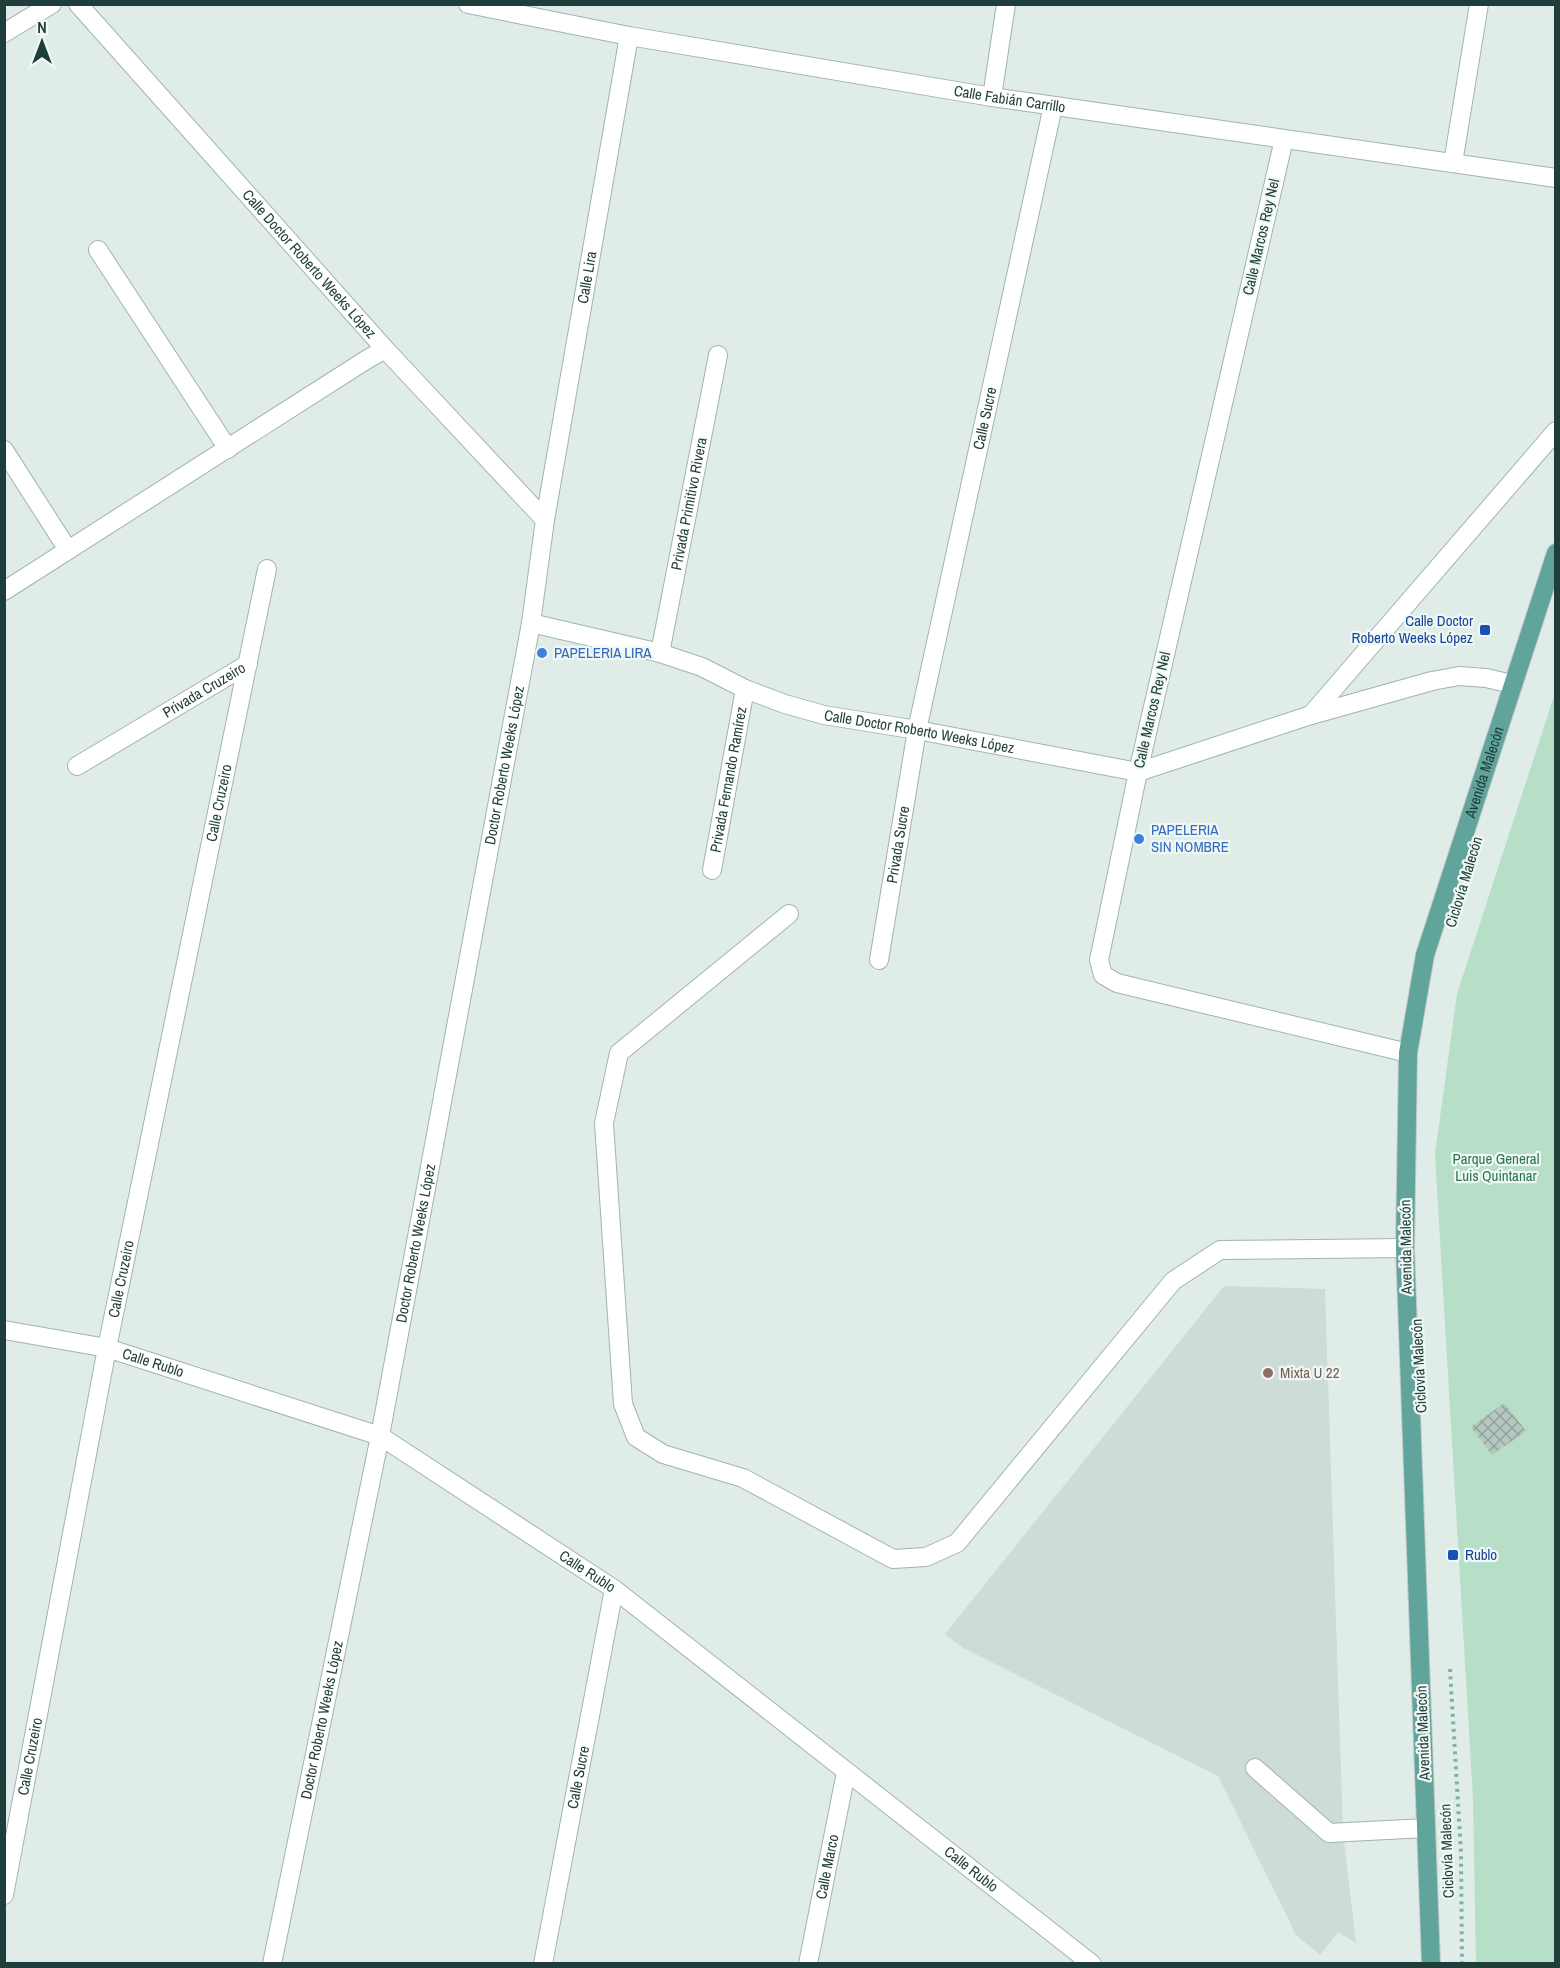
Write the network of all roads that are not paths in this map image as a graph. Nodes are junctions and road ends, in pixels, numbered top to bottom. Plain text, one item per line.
1 (52, 4) edge
2 (78, 4) edge
3 (468, 4) edge
4 (1006, 4) edge
5 (1479, 4) edge
6 (4, 33) edge
7 (629, 36) junction
8 (992, 96) junction
9 (1053, 106) junction
10 (1284, 139) junction
11 (1453, 164) junction
12 (1556, 178) edge
13 (98, 250) dead end
14 (386, 349) junction
15 (718, 355) dead end
16 (1556, 431) edge
17 (228, 449) junction
18 (4, 450) edge
19 (545, 520) junction
20 (68, 550) junction
21 (1556, 553) edge
22 (267, 569) dead end
23 (4, 591) edge
24 (531, 622) junction
25 (660, 653) junction
26 (248, 664) junction
27 (1512, 684) junction
28 (745, 689) junction
29 (1311, 715) junction
30 (917, 730) junction
31 (77, 766) dead end
32 (1138, 772) junction
33 (712, 870) dead end
34 (789, 914) dead end
35 (879, 960) dead end
36 (1408, 1053) junction
37 (1405, 1248) junction
38 (4, 1330) edge
39 (107, 1348) junction
40 (380, 1436) junction
41 (614, 1589) junction
42 (1255, 1768) dead end
43 (846, 1772) junction
44 (1426, 1828) junction
45 (4, 1895) edge
46 (1075, 1958) edge
47 (272, 1964) edge
48 (543, 1964) edge
49 (808, 1964) edge
50 (1092, 1964) edge
51 (1431, 1964) edge

1 - 6 street
2 - 14 street, Calle Doctor Roberto Weeks López
3 - 7 street, Calle Fabián Carrillo
4 - 8 street
5 - 11 street
7 - 8 street, Calle Fabián Carrillo
7 - 19 street, Calle Lira
8 - 9 street, Calle Fabián Carrillo
9 - 10 street, Calle Fabián Carrillo
9 - 30 street, Calle Sucre
10 - 11 street, Calle Fabián Carrillo
10 - 32 street, Calle Marcos Rey Nel
11 - 12 street, Calle Fabián Carrillo
13 - 17 street
14 - 17 street
14 - 19 street, Calle Doctor Roberto Weeks López
15 - 25 street, Privada Primitivo Rivera
16 - 29 street
17 - 20 street
18 - 20 street
19 - 24 street, Doctor Roberto Weeks López
20 - 23 street
21 - 27 main road, Avenida Malecón
22 - 26 street, Privada Cruzeiro
24 - 25 street, Calle Doctor Roberto Weeks López
24 - 40 street, Doctor Roberto Weeks López
25 - 28 street, Calle Doctor Roberto Weeks López
26 - 31 street, Privada Cruzeiro
26 - 39 street, Calle Cruzeiro
27 - 29 street, Calle Doctor Roberto Weeks López
27 - 36 main road, Avenida Malecón
28 - 30 street, Calle Doctor Roberto Weeks López
28 - 33 street, Privada Fernando Ramírez
29 - 32 street, Calle Doctor Roberto Weeks López
30 - 32 street, Calle Doctor Roberto Weeks López
30 - 35 street, Privada Sucre
32 - 36 street, Calle Marcos Rey Nel
34 - 37 street
36 - 37 main road, Avenida Malecón
37 - 44 main road, Avenida Malecón
38 - 39 street, Calle Rublo
39 - 40 street, Calle Rublo
39 - 45 street, Calle Cruzeiro
40 - 41 street, Calle Rublo
40 - 47 street, Doctor Roberto Weeks López
41 - 43 street, Calle Rublo
41 - 48 street, Calle Sucre
42 - 44 street
43 - 46 street, Calle Rublo
43 - 49 street, Calle Marco
44 - 51 main road, Avenida Malecón
46 - 50 street, Calle Rublo

